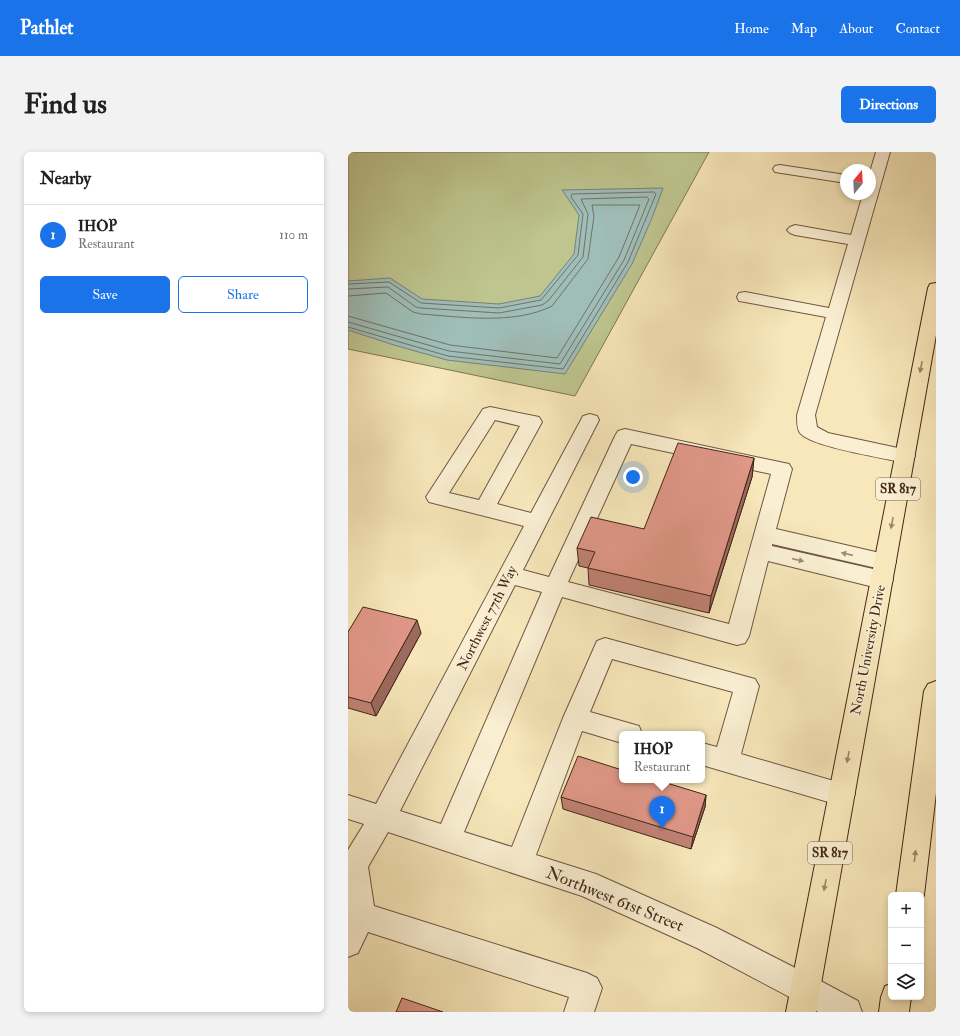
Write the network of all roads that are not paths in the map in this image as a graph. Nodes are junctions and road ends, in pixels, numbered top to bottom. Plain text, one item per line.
1 (883, 152) edge
2 (780, 169) dead end
3 (876, 172) edge
4 (840, 178) edge
5 (868, 200) edge
6 (795, 230) dead end
7 (857, 241) junction
8 (936, 288) edge
9 (745, 296) dead end
10 (835, 314) junction
11 (590, 420) dead end
12 (905, 456) junction
13 (484, 509) junction
14 (537, 522) junction
15 (762, 543) junction
16 (883, 571) junction
17 (509, 575) junction
18 (555, 587) junction
19 (936, 691) edge
20 (575, 718) junction
21 (934, 729) edge
22 (620, 731) edge
23 (705, 755) edge
24 (726, 761) junction
25 (842, 794) junction
26 (348, 807) edge
27 (384, 817) junction
28 (448, 838) junction
29 (520, 862) junction
30 (910, 892) edge
31 (354, 914) edge
32 (348, 943) edge
33 (803, 1000) edge
34 (896, 1000) edge
35 (579, 1012) edge
36 (847, 1012) edge
37 (894, 1012) edge

1 - 3 street
2 - 4 street
5 - 7 street
6 - 7 street
7 - 10 street
8 -> 12 main road, North University Drive / SR 817
9 - 10 street
10 - 12 street
11 - 14 street, Northwest 77th Way
12 -> 16 main road, North University Drive / SR 817
13 - 13 street
13 - 14 street
14 - 17 street, Northwest 77th Way
15 - 16 street
15 - 18 street
15 - 18 street
16 -> 25 main road, North University Drive / SR 817
17 - 18 street
17 - 27 street, Northwest 77th Way
18 - 28 street
19 - 21 main road
20 - 22 street
20 - 24 street
20 - 29 street
30 -> 21 main road
23 - 24 street
24 - 25 street
25 -> 33 main road, North University Drive / SR 817
26 - 27 street, Northwest 61st Street
27 - 28 street, Northwest 61st Street
27 - 31 street, Northwest 77th Way
28 - 29 street, Northwest 61st Street
29 - 33 street, Northwest 61st Street
31 - 32 street
31 - 35 street
33 - 36 street, Northwest 61st Street
34 - 37 main road

